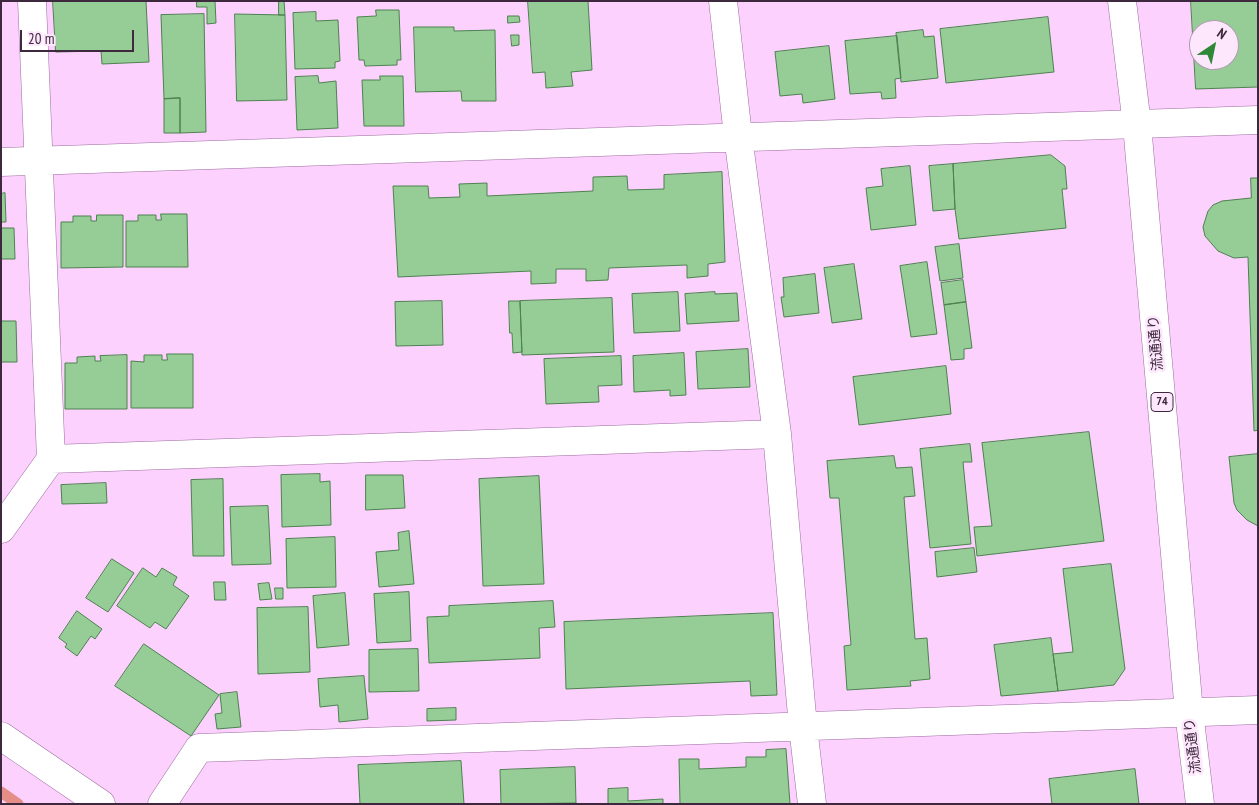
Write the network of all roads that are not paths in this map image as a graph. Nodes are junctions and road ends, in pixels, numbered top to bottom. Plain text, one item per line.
1 (32, 1) edge
2 (723, 1) edge
3 (1122, 1) edge
4 (1258, 120) edge
5 (1136, 125) junction
6 (738, 136) junction
7 (38, 160) junction
8 (1, 162) edge
9 (777, 434) junction
10 (51, 459) junction
11 (1, 529) edge
12 (1258, 710) edge
13 (1189, 712) junction
14 (803, 727) junction
15 (1, 736) edge
16 (101, 804) edge
17 (162, 804) edge
18 (812, 804) edge
19 (1200, 804) edge

1 - 7 street
2 - 6 street
3 - 5 street, 流通通り / 74
4 - 5 street
5 - 6 street
5 - 13 street, 流通通り / 74
6 - 7 street
6 - 9 street
7 - 8 street
7 - 10 street
9 - 10 street
9 - 14 street
10 - 11 street
12 - 13 street
13 - 14 street
13 - 19 street, 流通通り / 74
14 - 17 street
14 - 18 street
15 - 16 street

